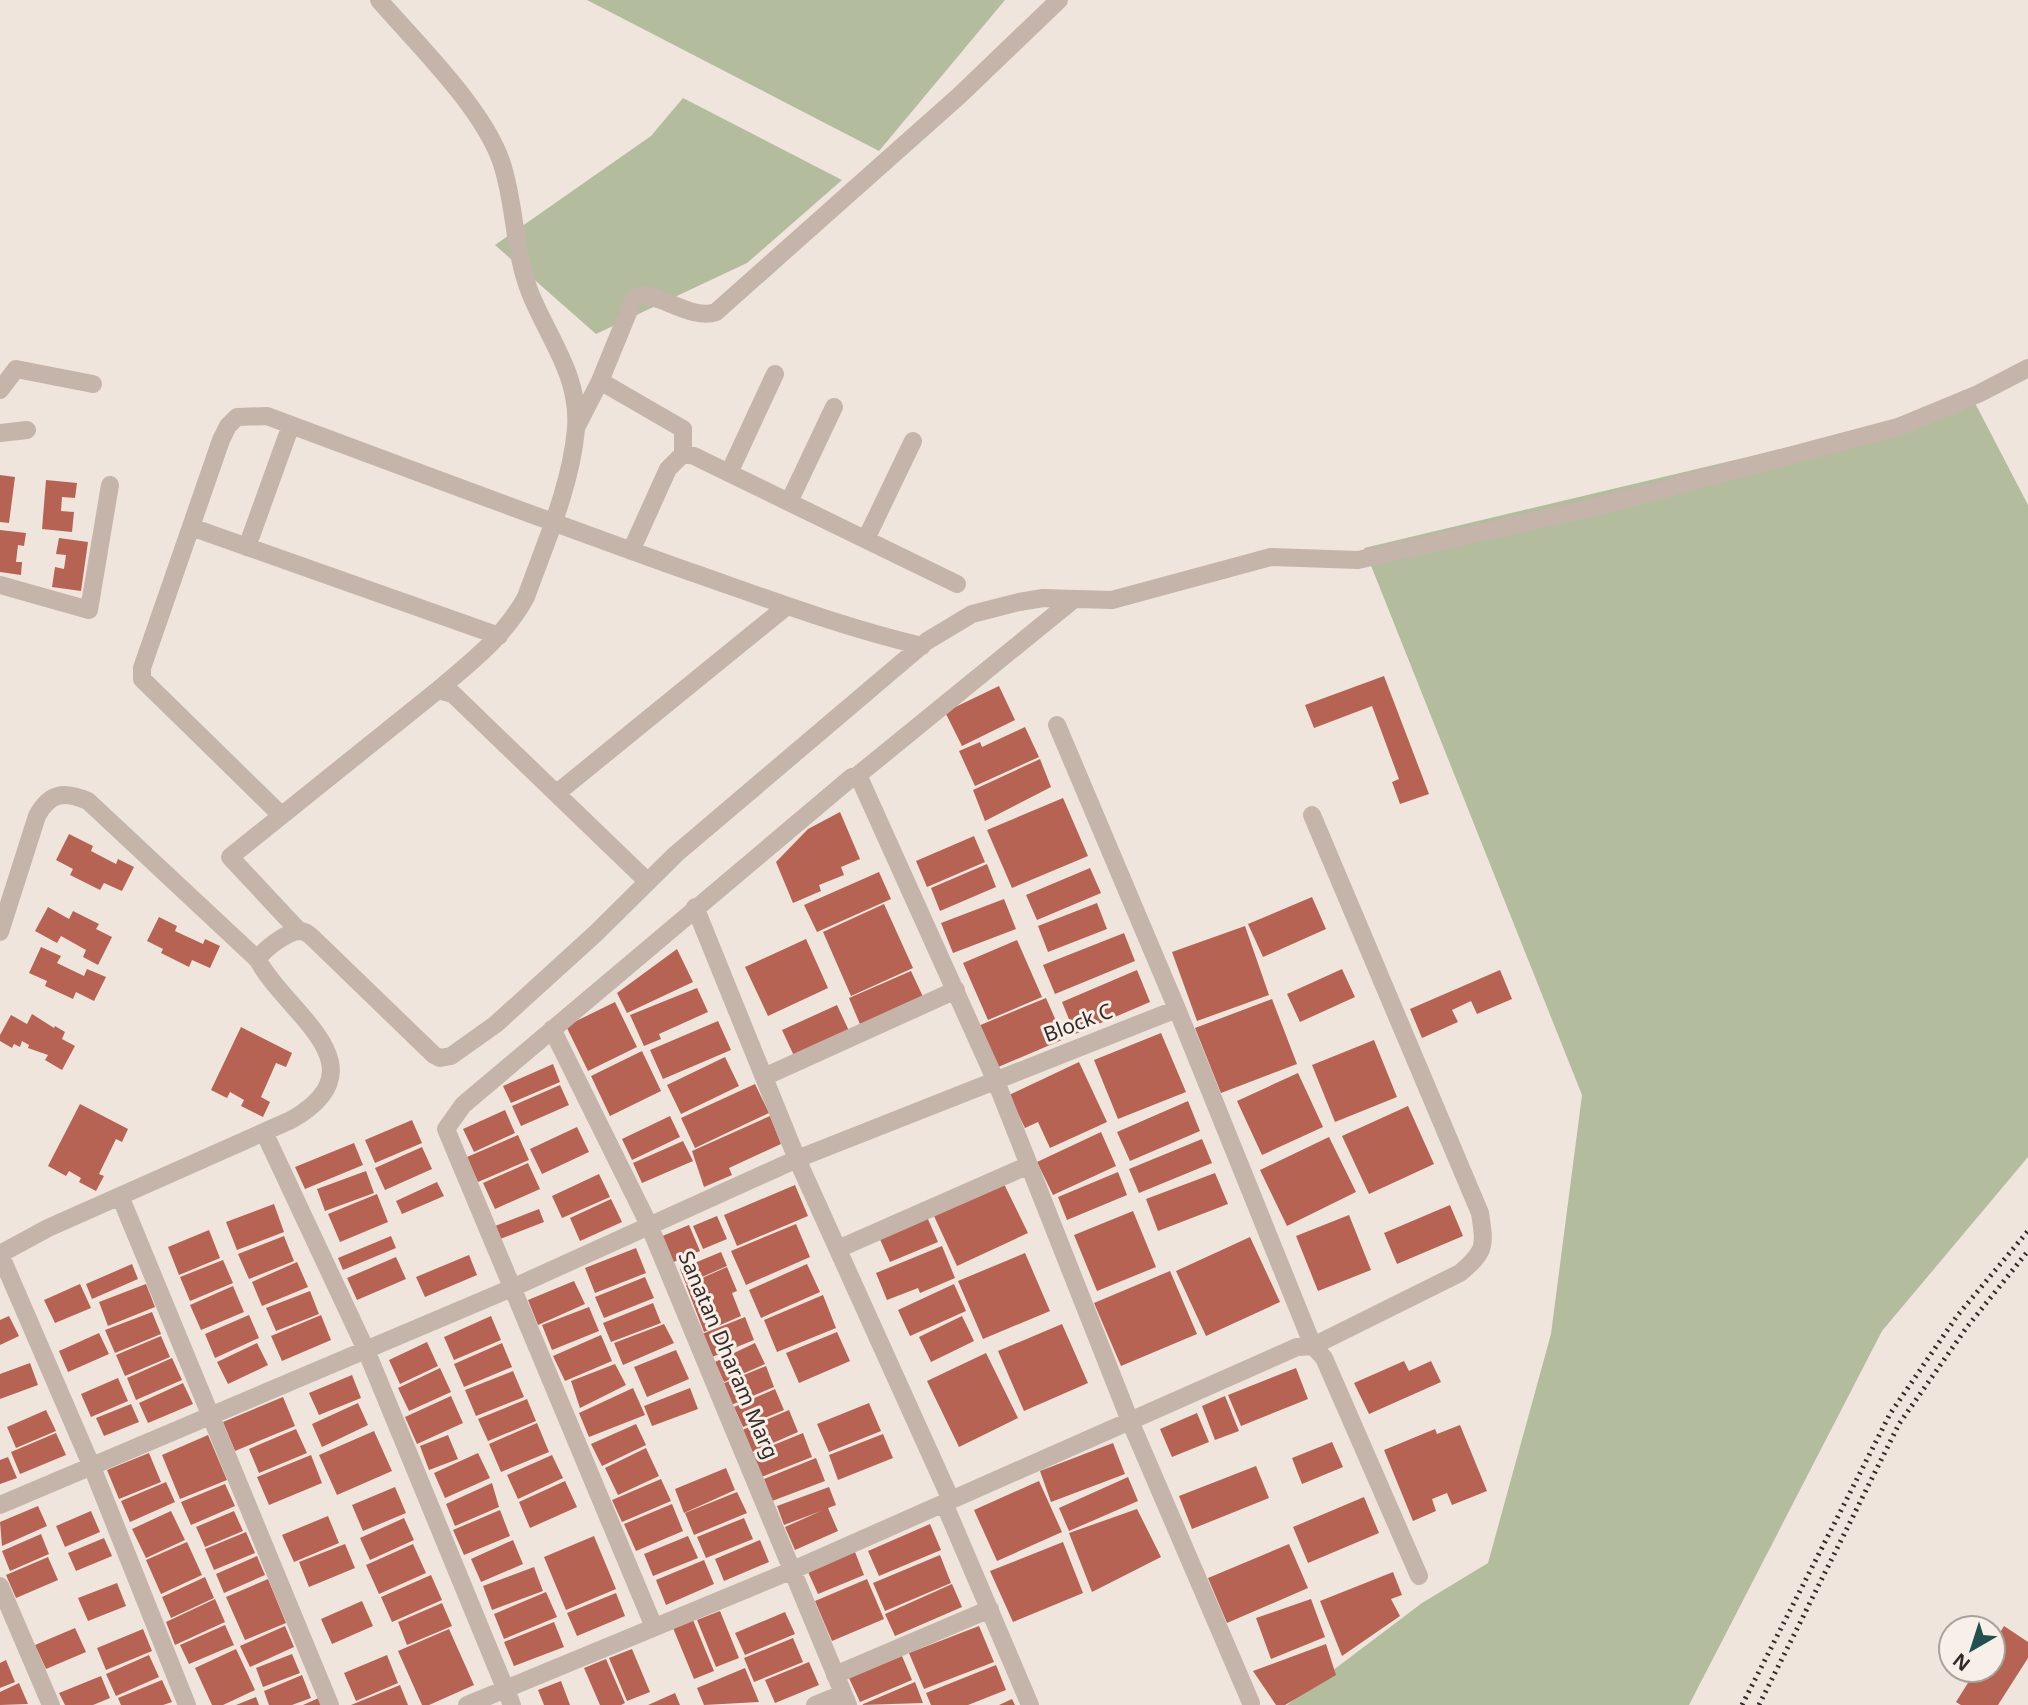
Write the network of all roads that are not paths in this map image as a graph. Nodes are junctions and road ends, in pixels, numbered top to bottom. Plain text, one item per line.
1 (379, 0) edge
2 (1059, 0) edge
3 (2028, 368) edge
4 (775, 374) dead end
5 (600, 381) junction
6 (93, 384) dead end
7 (0, 390) edge
8 (834, 407) dead end
9 (291, 425) junction
10 (576, 429) junction
11 (27, 430) dead end
12 (0, 433) edge
13 (913, 441) dead end
14 (683, 454) junction
15 (729, 473) junction
16 (110, 485) dead end
17 (789, 502) junction
18 (551, 522) junction
19 (191, 527) junction
20 (866, 539) junction
21 (247, 547) junction
22 (631, 551) junction
23 (957, 584) dead end
24 (0, 586) edge
25 (1073, 600) junction
26 (787, 606) junction
27 (499, 636) junction
28 (922, 646) junction
29 (438, 690) junction
30 (1057, 725) dead end
31 (858, 775) junction
32 (556, 793) junction
33 (1312, 815) dead end
34 (281, 816) junction
35 (647, 881) junction
36 (695, 907) junction
37 (299, 931) junction
38 (0, 932) edge
39 (258, 960) junction
40 (956, 990) junction
41 (1177, 1009) junction
42 (552, 1030) junction
43 (764, 1077) junction
44 (995, 1079) junction
45 (264, 1132) junction
46 (797, 1159) junction
47 (1029, 1165) junction
48 (120, 1196) junction
49 (649, 1225) junction
50 (838, 1249) junction
51 (0, 1254) edge
52 (512, 1288) junction
53 (1313, 1346) junction
54 (366, 1350) junction
55 (211, 1413) junction
56 (1130, 1421) junction
57 (92, 1467) junction
58 (948, 1501) junction
59 (0, 1505) edge
60 (793, 1570) junction
61 (1419, 1576) dead end
62 (0, 1586) edge
63 (990, 1609) junction
64 (654, 1627) junction
65 (835, 1675) junction
66 (508, 1697) edge
67 (845, 1699) edge
68 (1251, 1703) dead end
69 (51, 1705) edge
70 (187, 1705) edge
71 (330, 1705) edge
72 (467, 1705) edge
73 (815, 1705) edge
74 (1030, 1705) edge

1 - 10 street
2 - 5 street
3 - 25 street
4 - 15 street
5 - 10 street
5 - 14 street
6 - 7 street
8 - 17 street
9 - 18 street
9 - 19 street
9 - 21 street
10 - 18 street
11 - 12 street
13 - 20 street
14 - 15 street
14 - 22 street
15 - 17 street
16 - 24 street
17 - 20 street
18 - 22 street
18 - 27 street
19 - 21 street
19 - 34 street
20 - 23 street
21 - 27 street
22 - 26 street
25 - 28 street
25 - 31 street
26 - 28 street
26 - 32 street
27 - 29 street
28 - 35 street
29 - 32 street
29 - 34 street
30 - 41 street
31 - 36 street
31 - 40 street
32 - 35 street
33 - 53 street
34 - 37 street
35 - 37 street
36 - 42 street
36 - 43 street
37 - 39 street
38 - 39 street
39 - 45 street
40 - 43 street
40 - 44 street
41 - 44 street, Block C
41 - 53 street
42 - 49 street, Sanatan Dharam Marg
42 - 52 street
43 - 46 street
44 - 46 street, Block C
44 - 47 street
45 - 48 street
45 - 54 street
46 - 49 street, Block C
46 - 50 street
47 - 50 street
47 - 56 street
48 - 51 street
48 - 55 street
49 - 52 street, Block C
49 - 60 street, Sanatan Dharam Marg
50 - 58 street
51 - 57 street
52 - 54 street, Block C
52 - 64 street
53 - 56 street
53 - 61 street
54 - 55 street, Block C
54 - 66 street
55 - 57 street, Block C
55 - 71 street
56 - 58 street
56 - 68 street
57 - 59 street, Block C
57 - 70 street
58 - 60 street
58 - 63 street
60 - 64 street
60 - 65 street, Sanatan Dharam Marg
62 - 69 street
63 - 65 street
63 - 74 street
64 - 66 street
65 - 67 street, Sanatan Dharam Marg
66 - 72 street
67 - 73 street

